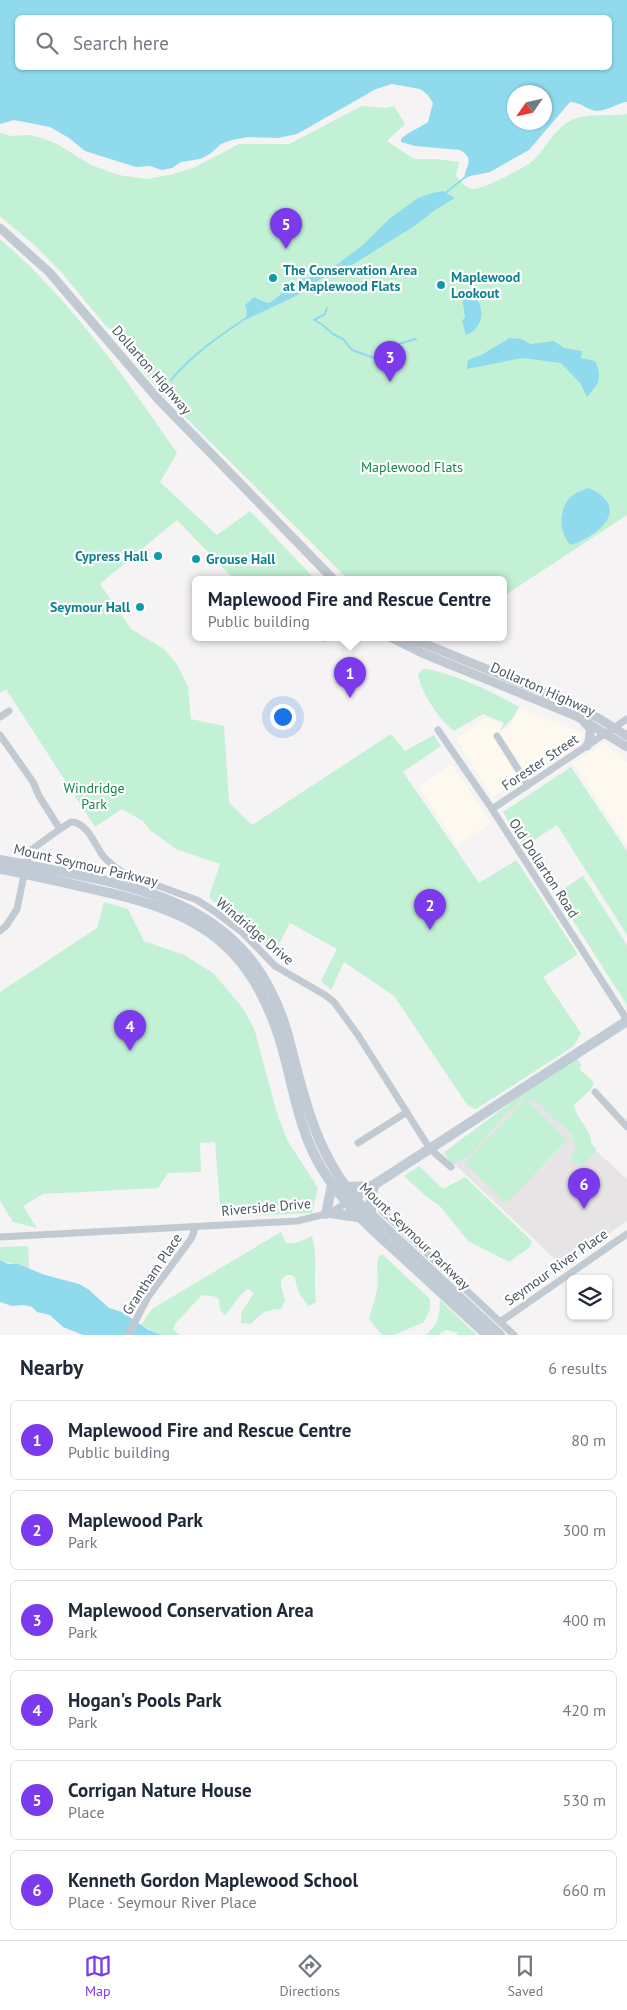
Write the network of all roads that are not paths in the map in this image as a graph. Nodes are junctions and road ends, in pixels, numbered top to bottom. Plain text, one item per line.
1 (0, 228) edge
2 (284, 530) junction
3 (323, 576) edge
4 (330, 576) edge
5 (398, 641) edge
6 (418, 641) edge
7 (9, 711) dead end
8 (0, 716) edge
9 (581, 719) junction
10 (627, 719) edge
11 (614, 728) junction
12 (438, 730) dead end
13 (605, 734) junction
14 (0, 735) edge
15 (497, 736) dead end
16 (627, 736) edge
17 (587, 746) junction
18 (627, 748) edge
19 (528, 784) junction
20 (492, 809) junction
21 (60, 829) junction
22 (0, 860) edge
23 (0, 869) edge
24 (25, 869) junction
25 (0, 931) edge
26 (627, 1020) edge
27 (595, 1092) dead end
28 (407, 1112) junction
29 (627, 1127) edge
30 (358, 1143) dead end
31 (430, 1149) junction
32 (451, 1167) dead end
33 (332, 1185) junction
34 (374, 1186) junction
35 (345, 1187) junction
36 (350, 1201) junction
37 (382, 1210) dead end
38 (328, 1213) junction
39 (371, 1214) junction
40 (358, 1217) junction
41 (193, 1227) junction
42 (627, 1234) edge
43 (0, 1237) edge
44 (500, 1322) junction
45 (128, 1335) edge
46 (487, 1335) edge
47 (500, 1335) edge
48 (514, 1335) edge

1 - 2 street, Dollarton Highway
2 - 3 street, Dollarton Highway
2 - 4 street, Dollarton Highway
5 - 9 street, Dollarton Highway
6 - 11 street, Dollarton Highway
7 - 8 street
9 - 13 street, Dollarton Highway
9 - 17 street
10 - 11 street, Forester Street
11 - 13 street, Forester Street
11 - 16 street, Dollarton Highway
12 - 20 street, Old Dollarton Road
13 - 17 street, Forester Street
13 - 18 street, Dollarton Highway
14 - 21 street
15 - 19 street
17 - 19 street, Forester Street
19 - 20 street, Forester Street
20 - 26 street, Old Dollarton Road
21 - 24 street
21 - 28 street, Windridge Drive
22 - 24 main road, Mount Seymour Parkway
23 - 24 main road, Mount Seymour Parkway
24 - 25 street
24 - 33 main road, Mount Seymour Parkway
24 - 35 main road, Mount Seymour Parkway
26 - 31 main road, Riverside Drive
27 - 29 street
28 - 30 street
28 - 31 street, Windridge Drive
31 - 32 street, Windridge Drive
31 - 34 main road, Riverside Drive
33 - 36 main road, Mount Seymour Parkway
33 - 38 main road
34 - 35 main road
34 - 36 main road, Riverside Drive
34 - 39 main road
35 - 36 main road, Mount Seymour Parkway
36 - 38 street, Riverside Drive
36 - 39 main road, Mount Seymour Parkway
36 - 40 main road, Mount Seymour Parkway
37 - 44 street
38 - 40 main road
38 - 41 street, Riverside Drive
39 - 47 main road, Mount Seymour Parkway
40 - 46 main road, Mount Seymour Parkway
41 - 43 street, Riverside Drive
41 - 45 street, Grantham Place
42 - 44 street, Seymour River Place
44 - 48 street

